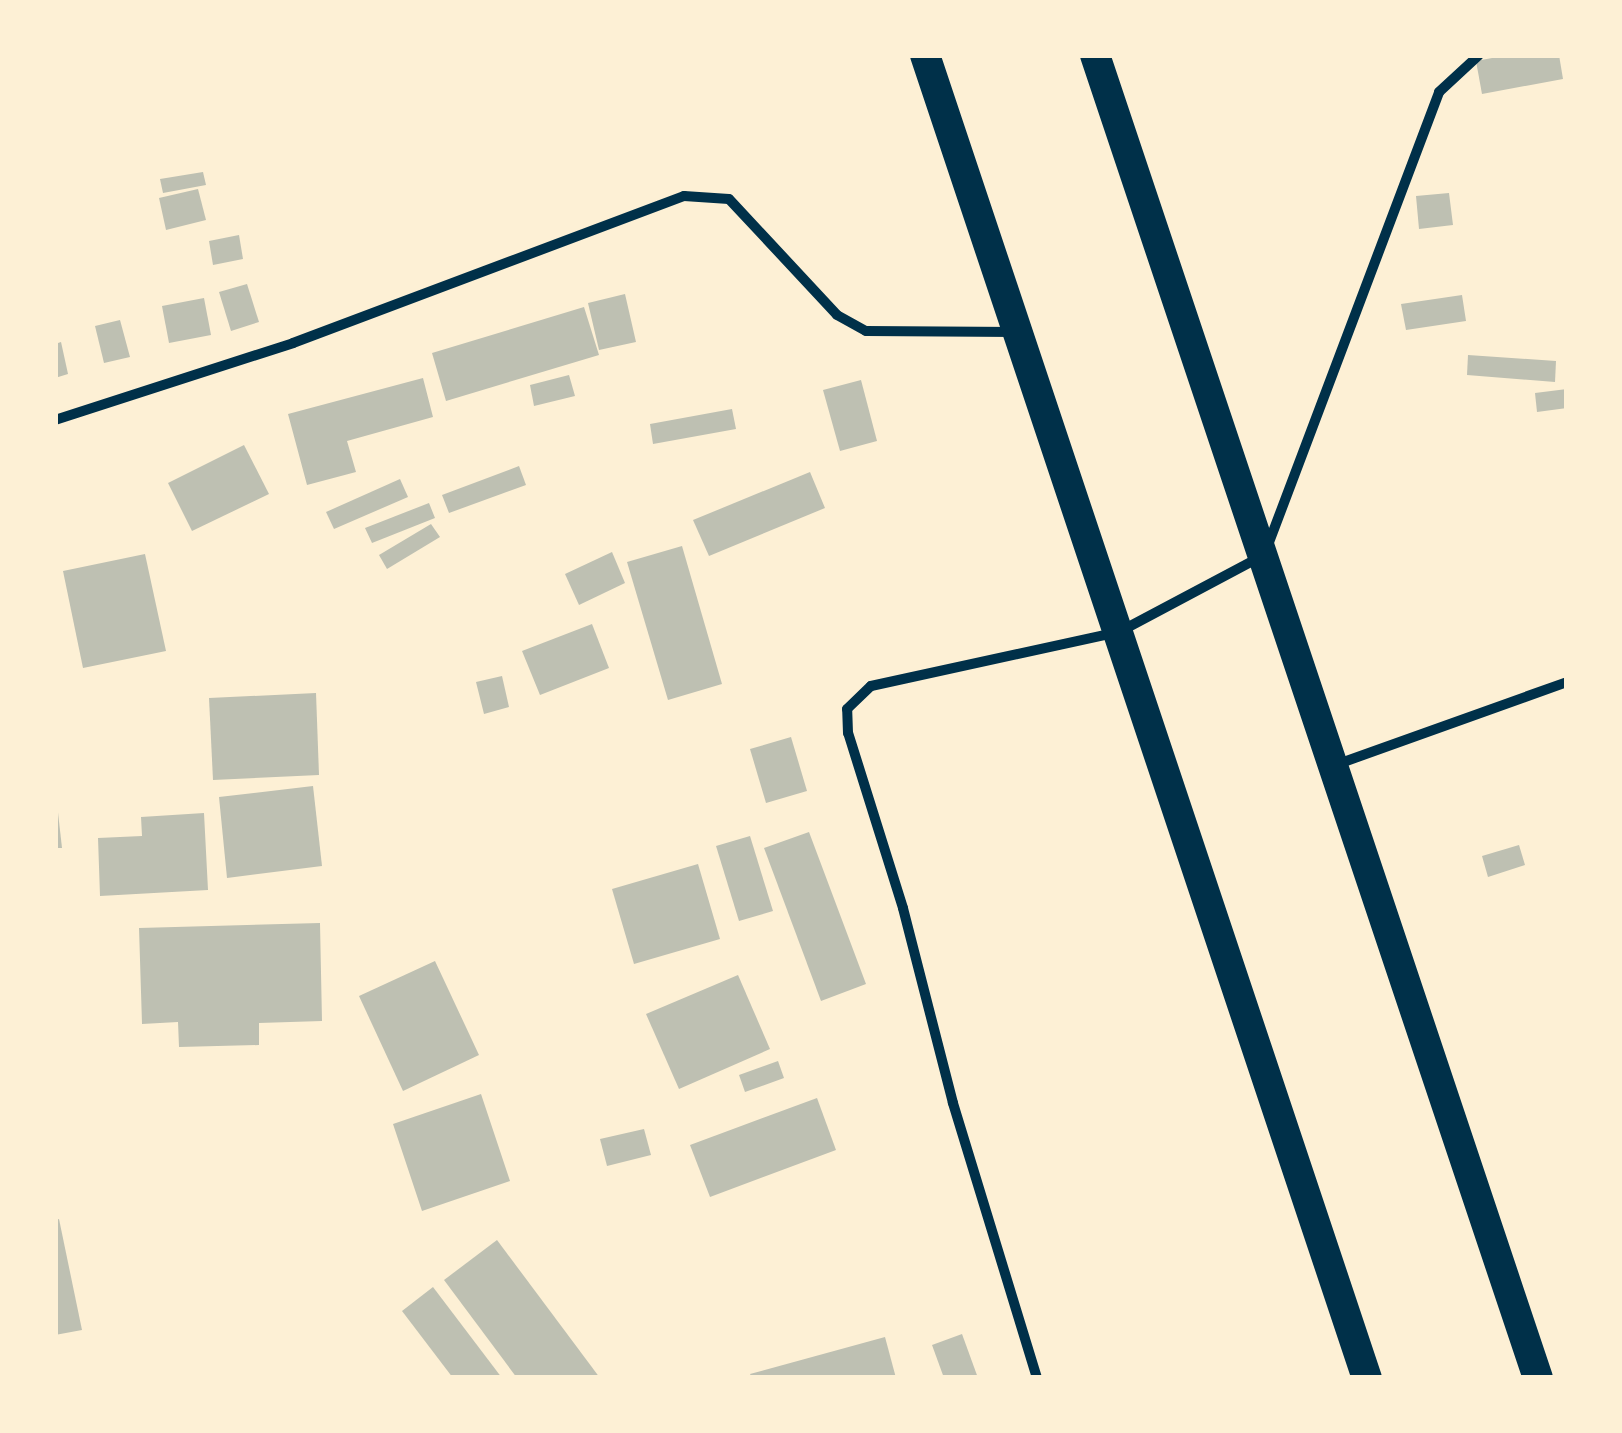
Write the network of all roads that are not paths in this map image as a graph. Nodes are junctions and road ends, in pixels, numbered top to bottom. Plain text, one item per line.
1 (925, 55) edge
2 (1096, 55) edge
3 (1479, 55) edge
4 (1016, 332) junction
5 (55, 420) edge
6 (1264, 555) junction
7 (1119, 632) junction
8 (1567, 682) edge
9 (1334, 766) junction
10 (1037, 1378) edge
11 (1367, 1378) edge
12 (1538, 1378) edge

1 - 4 highway
2 - 6 highway
3 - 6 street
4 - 5 street
4 - 7 highway
6 - 7 street
6 - 9 highway
7 - 10 street
7 - 11 highway
8 - 9 street
9 - 12 highway

